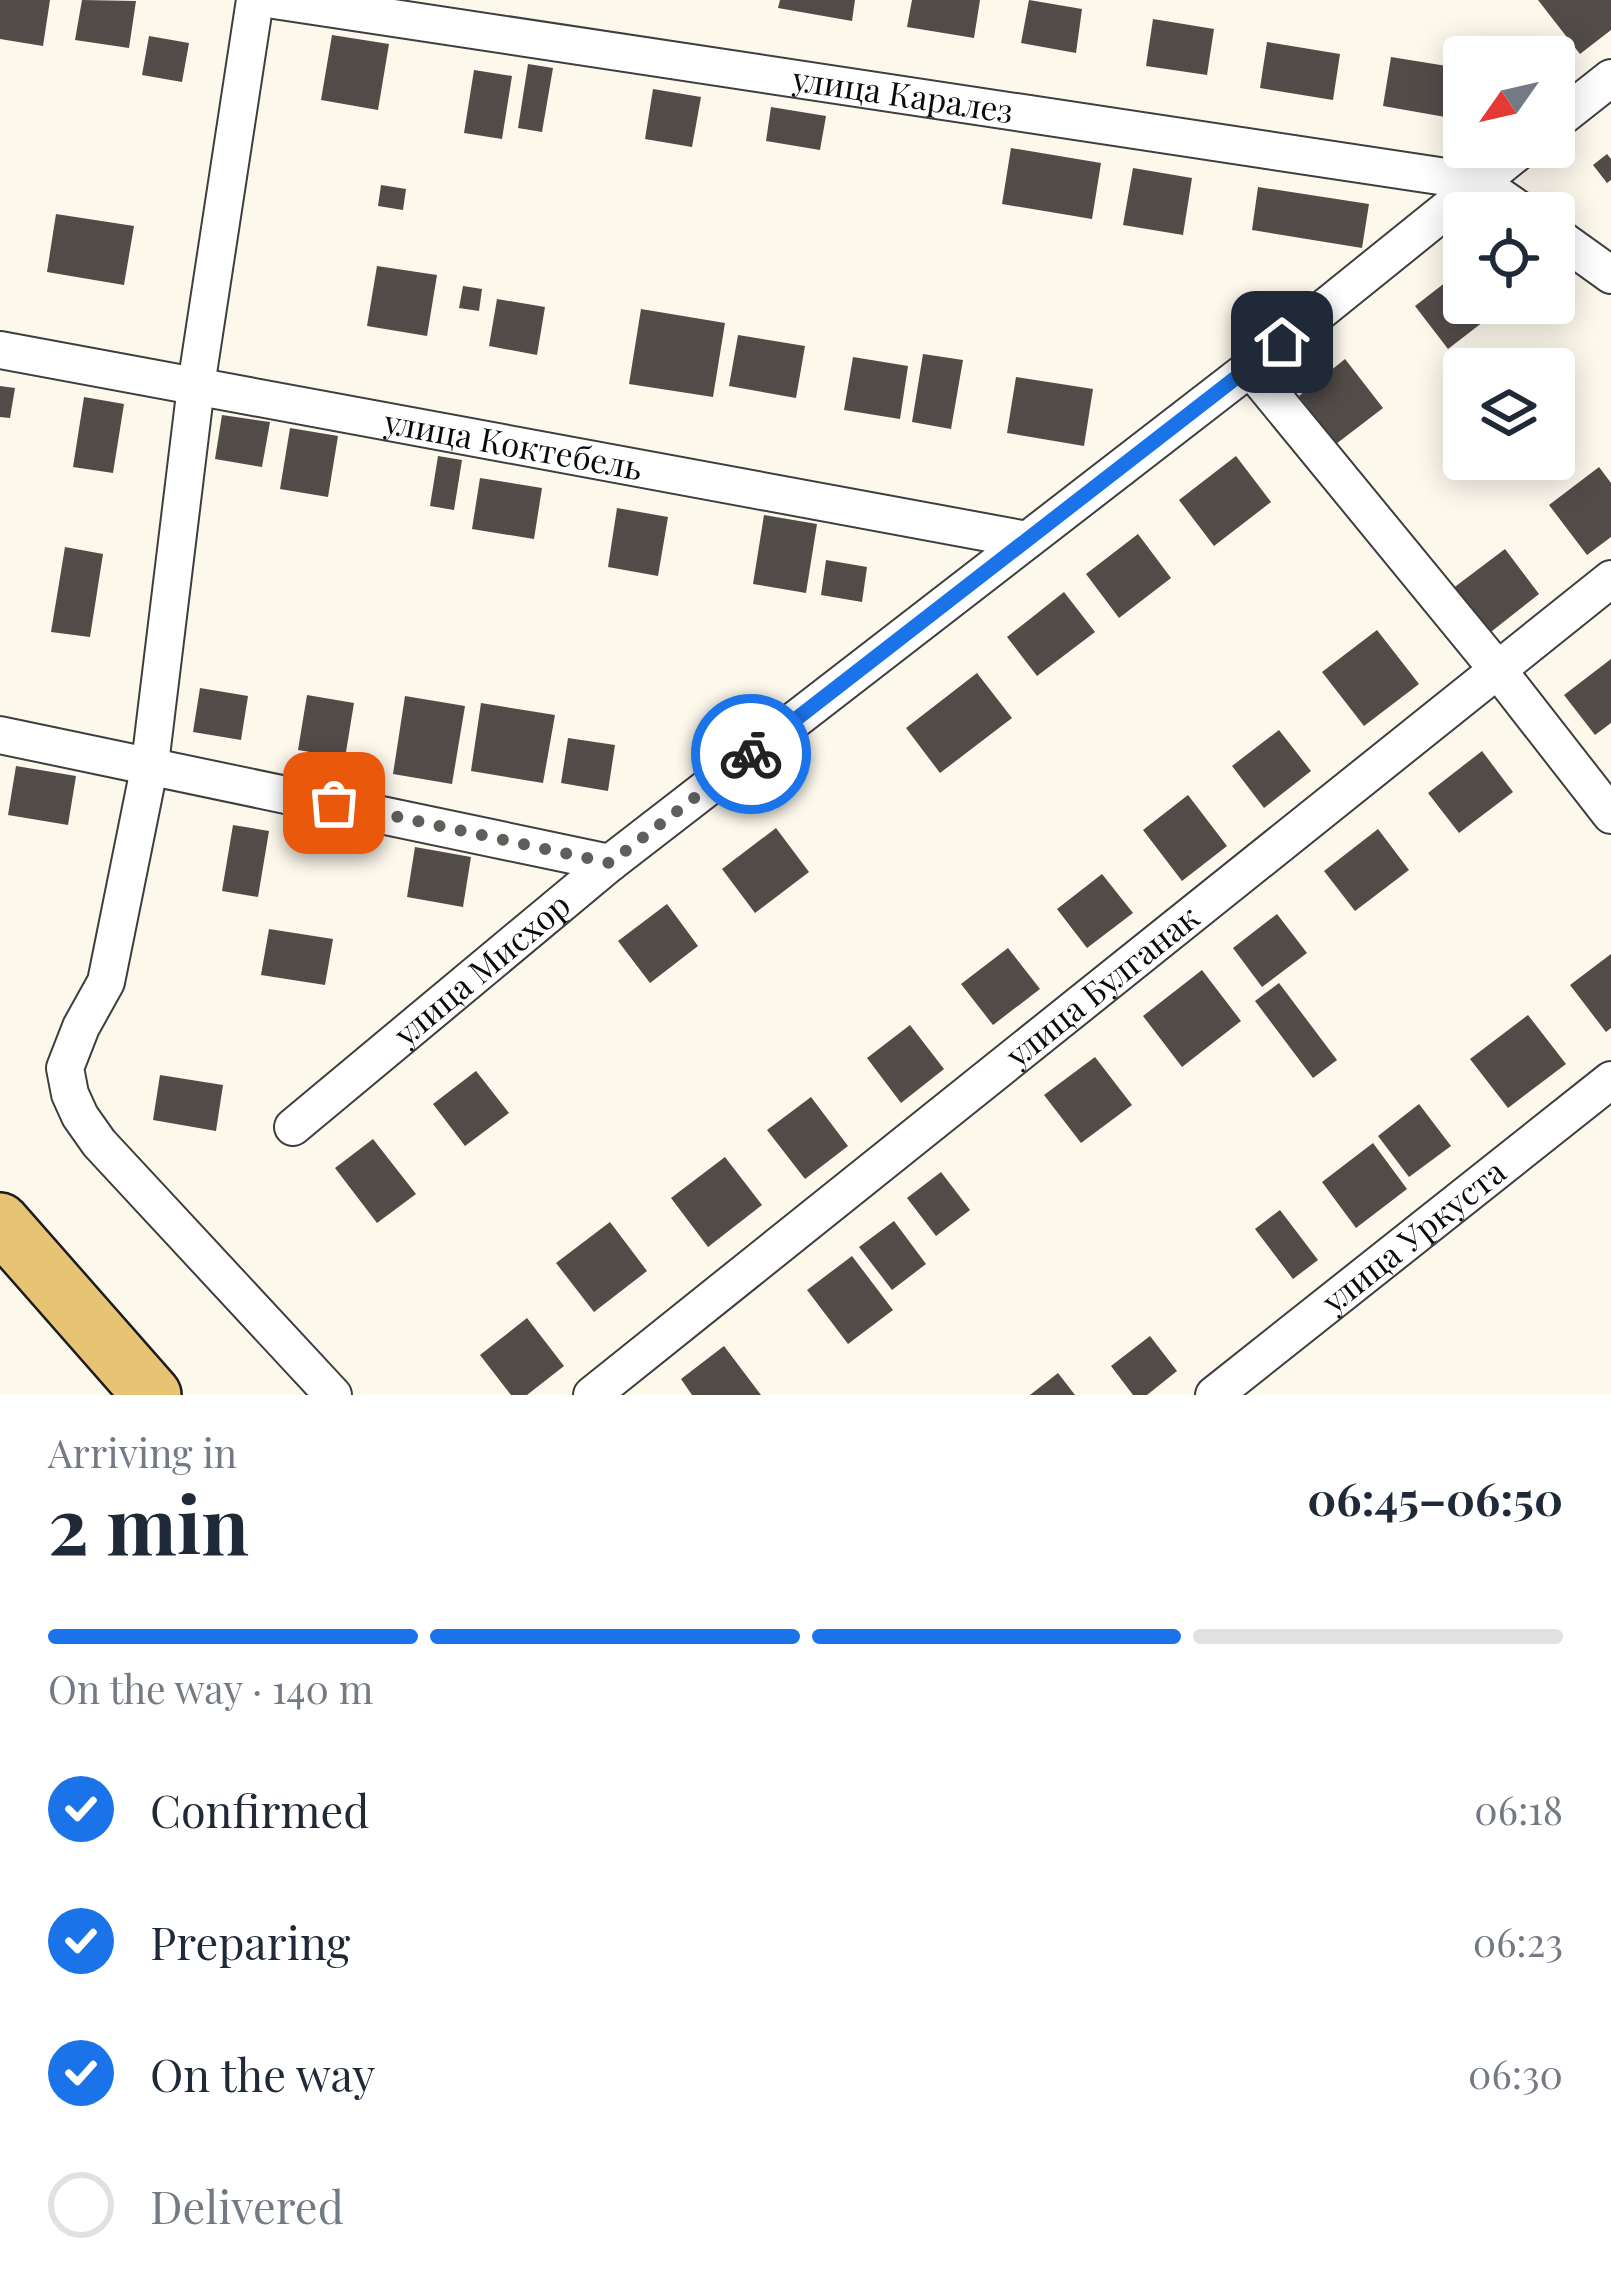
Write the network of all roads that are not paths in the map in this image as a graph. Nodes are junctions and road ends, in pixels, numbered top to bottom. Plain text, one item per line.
1 (255, 0) edge
2 (274, 0) edge
3 (1611, 78) edge
4 (1575, 106) edge
5 (1497, 168) edge
6 (1479, 182) junction
7 (1494, 192) edge
8 (1575, 249) edge
9 (1611, 275) edge
10 (0, 350) edge
11 (1250, 368) junction
12 (196, 386) junction
13 (1027, 540) junction
14 (1611, 579) edge
15 (1497, 669) junction
16 (0, 735) edge
17 (150, 764) junction
18 (1611, 815) edge
19 (610, 863) junction
20 (1611, 1080) edge
21 (292, 1127) dead end
22 (0, 1222) edge
23 (152, 1395) edge
24 (333, 1395) edge
25 (592, 1395) edge
26 (1214, 1395) edge

1 - 12 street
2 - 6 street, улица Каралез
3 - 4 street
5 - 6 street, улица Мисхор
6 - 7 street, улица Каралез
6 - 11 street, улица Мисхор
8 - 9 street
10 - 12 street, улица Коктебель
11 - 13 street, улица Мисхор
11 - 15 street
12 - 13 street, улица Коктебель
12 - 17 street
13 - 19 street, улица Мисхор
14 - 15 street, улица Булганак
15 - 18 street
15 - 25 street, улица Булганак
16 - 17 street
17 - 19 street
17 - 24 street
19 - 21 street, улица Мисхор
20 - 26 street, улица Уркуста
22 - 23 main road

